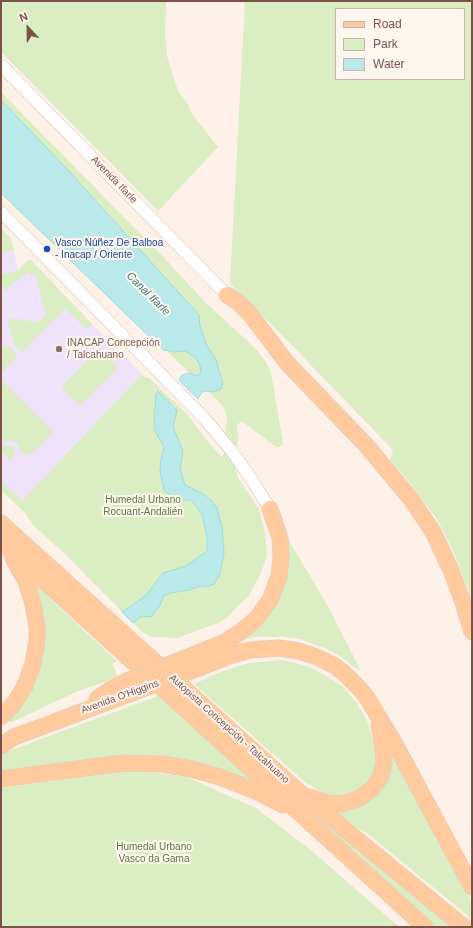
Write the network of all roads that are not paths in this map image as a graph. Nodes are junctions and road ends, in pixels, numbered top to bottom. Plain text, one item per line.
1 (1, 65) edge
2 (1, 212) edge
3 (227, 295) joint
4 (270, 510) joint
5 (1, 523) edge
6 (2, 543) edge
7 (472, 632) edge
8 (132, 686) junction
9 (371, 705) junction
10 (1, 717) edge
11 (8, 737) edge
12 (1, 746) edge
13 (1, 779) edge
14 (298, 791) junction
15 (311, 823) junction
16 (472, 888) edge
17 (425, 927) edge
18 (464, 927) edge

1 - 3 street, Avenida Ifarle
2 - 4 street
3 - 7 main road
4 - 8 main road, bridge
5 - 14 main road, Autopista Concepción - Talcahuano
6 - 10 main road
6 - 15 main road, Autopista Concepción - Talcahuano
8 - 9 main road, Avenida O'Higgins, bridge
8 - 11 main road, Avenida O'Higgins
9 - 14 main road
9 - 16 main road
11 - 12 main road, Avenida O'Higgins
13 - 15 main road
14 - 18 main road, Autopista Concepción - Talcahuano
15 - 17 main road, Autopista Concepción - Talcahuano

